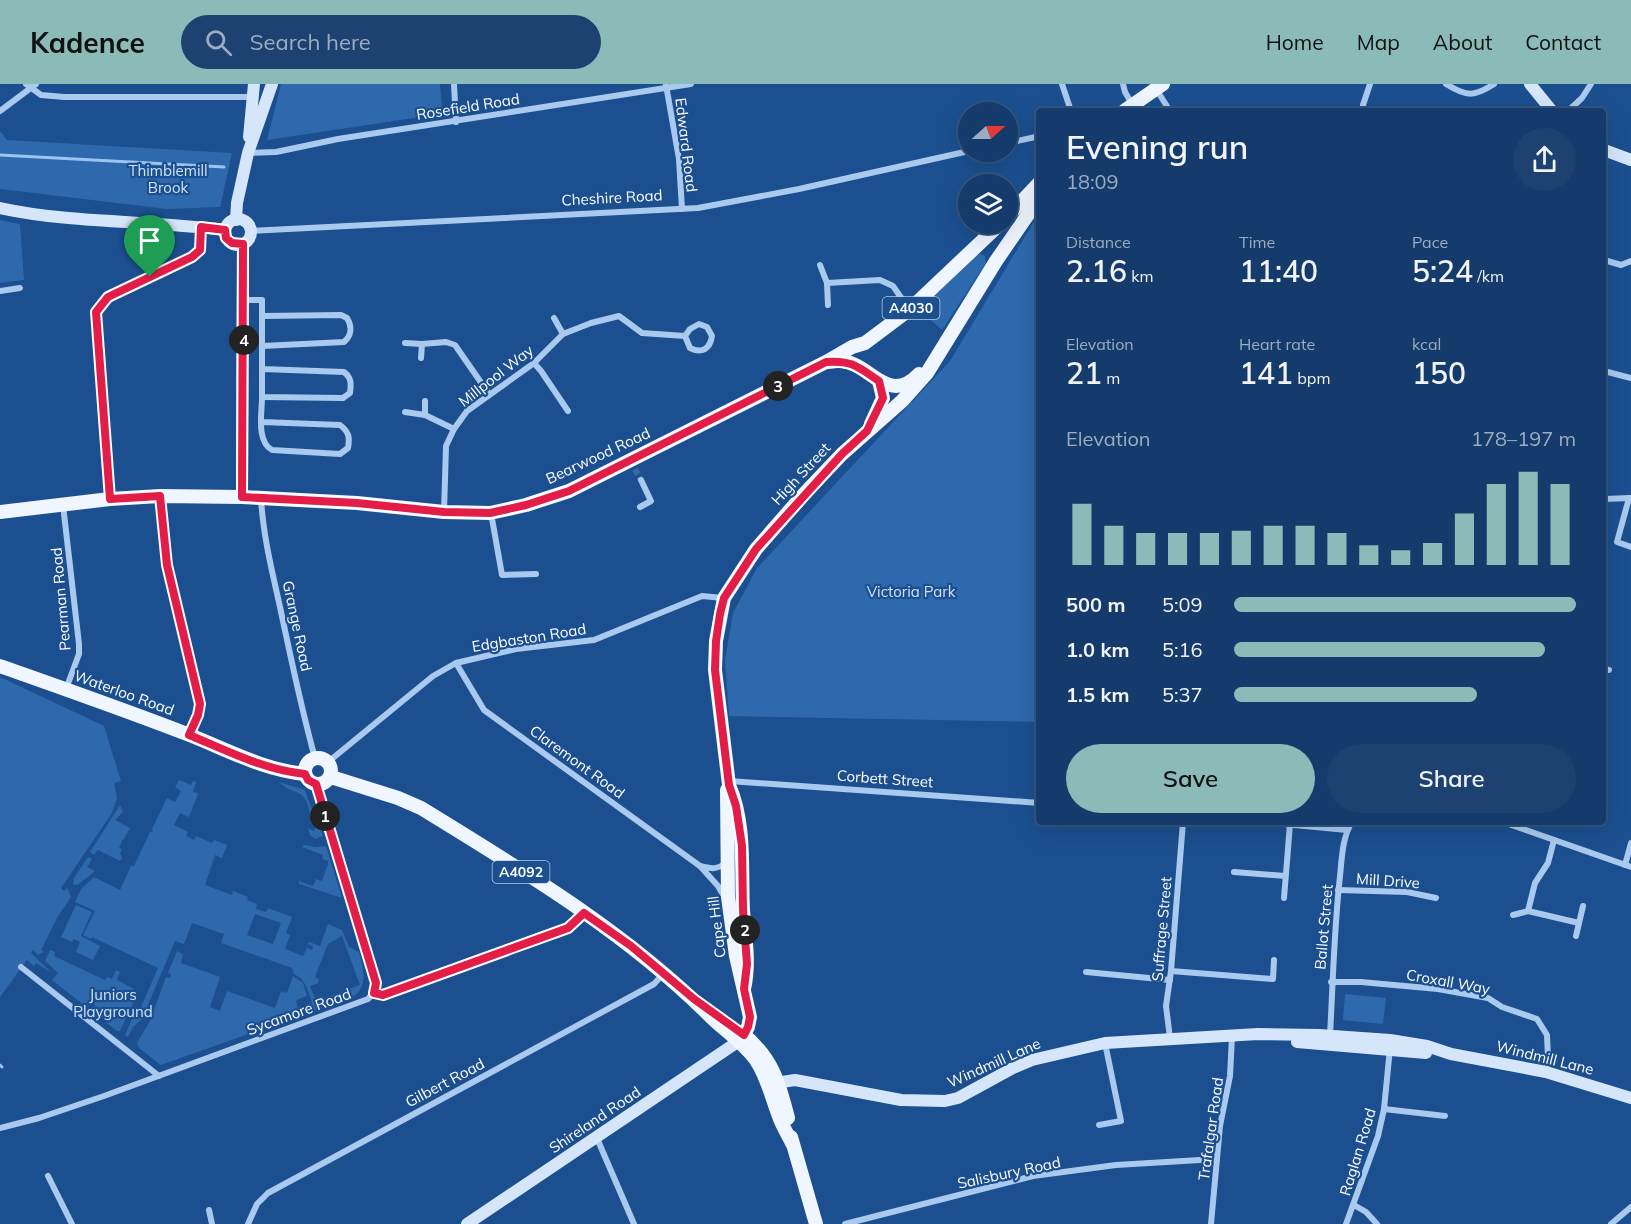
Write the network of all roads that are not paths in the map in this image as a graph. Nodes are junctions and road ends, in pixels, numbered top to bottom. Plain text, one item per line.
1 (26, 84) edge
2 (272, 84) edge
3 (454, 84) edge
4 (690, 84) edge
5 (1062, 84) edge
6 (1123, 84) edge
7 (1370, 84) edge
8 (1446, 84) edge
9 (1494, 84) edge
10 (1530, 84) edge
11 (1591, 84) edge
12 (666, 86) edge
13 (1159, 86) edge
14 (34, 87) edge
15 (253, 90) edge
16 (1070, 108) edge
17 (1128, 108) edge
18 (1169, 108) edge
19 (1363, 108) edge
20 (1550, 108) edge
21 (1571, 108) edge
22 (0, 111) edge
23 (456, 122) junction
24 (1036, 137) edge
25 (1018, 141) edge
26 (1606, 151) edge
27 (248, 153) junction
28 (958, 153) edge
29 (1631, 160) edge
30 (1036, 186) edge
31 (1036, 201) edge
32 (1018, 205) edge
33 (0, 208) edge
34 (682, 209) junction
35 (236, 220) junction
36 (1018, 221) edge
37 (201, 227) junction
38 (225, 230) junction
39 (250, 231) junction
40 (990, 234) edge
41 (1008, 234) edge
42 (243, 244) junction
43 (973, 250) junction
44 (996, 261) junction
45 (1606, 261) edge
46 (1631, 261) edge
47 (820, 265) dead end
48 (827, 283) junction
49 (20, 288) dead end
50 (0, 291) edge
51 (244, 300) junction
52 (828, 305) dead end
53 (909, 310) junction
54 (262, 316) junction
55 (554, 318) dead end
56 (563, 334) junction
57 (686, 336) junction
58 (951, 336) junction
59 (405, 343) dead end
60 (865, 343) junction
61 (422, 344) junction
62 (262, 345) junction
63 (421, 358) dead end
64 (826, 362) junction
65 (534, 363) junction
66 (262, 369) junction
67 (861, 369) junction
68 (1606, 372) edge
69 (1631, 378) edge
70 (879, 381) junction
71 (489, 394) junction
72 (262, 397) junction
73 (425, 401) dead end
74 (568, 411) dead end
75 (405, 412) dead end
76 (425, 415) junction
77 (262, 422) junction
78 (453, 429) junction
79 (867, 431) junction
80 (641, 480) tunnel mouth
81 (160, 496) junction
82 (242, 497) junction
83 (261, 498) junction
84 (1630, 498) edge
85 (110, 499) junction
86 (1606, 499) edge
87 (63, 504) junction
88 (640, 507) dead end
89 (0, 512) edge
90 (444, 512) junction
91 (490, 513) junction
92 (1631, 547) edge
93 (536, 574) dead end
94 (724, 598) junction
95 (456, 663) junction
96 (0, 666) edge
97 (66, 690) junction
98 (189, 735) junction
99 (322, 760) junction
100 (305, 774) junction
101 (331, 777) junction
102 (729, 783) junction
103 (316, 784) junction
104 (1036, 803) edge
105 (1183, 825) edge
106 (1290, 825) edge
107 (1300, 825) edge
108 (1350, 825) edge
109 (1512, 825) edge
110 (1347, 830) junction
111 (1554, 840) junction
112 (1631, 843) edge
113 (736, 859) junction
114 (700, 866) junction
115 (1628, 866) edge
116 (1233, 872) dead end
117 (1285, 876) junction
118 (742, 884) junction
119 (1338, 890) junction
120 (1284, 898) dead end
121 (1436, 898) dead end
122 (1583, 906) dead end
123 (730, 907) junction
124 (1528, 911) junction
125 (584, 913) junction
126 (1513, 915) dead end
127 (1579, 923) junction
128 (1576, 936) dead end
129 (1274, 960) dead end
130 (21, 967) dead end
131 (1171, 971) junction
132 (1086, 972) dead end
133 (664, 973) junction
134 (1170, 980) junction
135 (1331, 982) junction
136 (744, 989) junction
137 (374, 993) junction
138 (1232, 1036) junction
139 (742, 1038) junction
140 (1170, 1038) junction
141 (1327, 1040) junction
142 (1105, 1043) junction
143 (1391, 1045) junction
144 (1546, 1072) junction
145 (159, 1076) junction
146 (773, 1083) junction
147 (1631, 1098) edge
148 (1384, 1109) junction
149 (1445, 1116) dead end
150 (1099, 1125) dead end
151 (0, 1128) edge
152 (596, 1136) junction
153 (1217, 1159) junction
154 (48, 1176) dead end
155 (1354, 1205) junction
156 (1631, 1207) edge
157 (209, 1210) dead end
158 (72, 1224) edge
159 (212, 1224) edge
160 (248, 1224) edge
161 (469, 1224) edge
162 (634, 1224) edge
163 (816, 1224) edge
164 (845, 1224) edge
165 (1211, 1224) edge
166 (1346, 1224) edge
167 (1377, 1224) edge
168 (1611, 1224) edge

1 - 14 street
2 - 27 main road
3 - 23 street
4 - 12 street, Rosefield Road
5 - 16 street
6 - 17 street
7 - 19 street
8 - 9 street
10 - 20 main road
11 - 21 street
12 - 23 street, Rosefield Road
12 - 34 street, Edward Road
13 - 17 main road
13 - 18 street
14 - 15 street
14 - 22 street
15 - 27 main road
23 - 27 street, Rosefield Road
24 - 25 street
26 - 29 main road
27 - 35 main road
28 - 34 street, Cheshire Road
30 - 32 main road
31 - 36 main road, High Street / A4030
33 - 37 main road
34 - 39 street, Cheshire Road
35 - 38 main road
35 - 39 main road
37 - 38 main road
37 - 85 street
38 - 42 main road
39 - 42 main road
40 - 43 main road, Bearwood Road / A4030
41 - 44 main road, High Street / A4030
42 - 51 main road
43 - 44 main road
43 - 53 main road, Bearwood Road / A4030
44 - 58 main road, High Street / A4030
45 - 46 street
47 - 48 street
48 - 52 street
48 - 53 street
49 - 50 street
51 - 54 street
51 - 82 main road
53 - 60 main road, Bearwood Road / A4030
54 - 62 street
54 - 62 street
55 - 56 street
56 - 57 street, Millpool Way
56 - 65 street, Millpool Way
57 - 57 street, Millpool Way
58 - 70 main road, A4030
58 - 79 main road, High Street / A4030
59 - 61 street
60 - 64 main road, Bearwood Road / A4030
60 - 67 main road
61 - 63 street
61 - 71 street
62 - 66 street
64 - 67 main road, A4030
64 - 91 main road, Bearwood Road / A4030
65 - 71 street, Millpool Way
65 - 74 street
66 - 72 street
66 - 72 street
67 - 70 main road, A4030
68 - 69 street
70 - 79 main road, A4030
71 - 78 street, Millpool Way
72 - 77 street
73 - 76 street
75 - 76 street
76 - 78 street
77 - 77 street
78 - 90 street, Millpool Way
79 - 94 main road, High Street / A4030
80 - 88 street
81 - 82 main road, Bearwood Road / A4030
81 - 85 main road, Bearwood Road / A4030
81 - 98 street
82 - 83 main road, Bearwood Road / A4030
83 - 90 main road, Bearwood Road / A4030
83 - 99 street, Grange Road
84 - 86 street
84 - 92 street
85 - 87 main road, Bearwood Road / A4030
87 - 89 main road, Bearwood Road / A4030
87 - 97 street, Pearman Road
90 - 91 main road, Bearwood Road / A4030
91 - 93 street
94 - 95 street, Edgbaston Road
94 - 102 main road, High Street / A4030
95 - 99 street, Edgbaston Road
95 - 114 street, Claremont Road
96 - 97 main road, Waterloo Road
97 - 98 main road, Waterloo Road
98 - 100 main road, Waterloo Road
99 - 100 main road
99 - 101 main road
100 - 103 main road
101 - 103 main road
101 - 125 main road, A4092
102 - 104 street, Corbett Street
102 - 113 main road, High Street / A4030
103 - 137 street
105 - 131 street, Suffrage Street
106 - 117 street
107 - 110 street
108 - 110 street, Ballot Street
109 - 111 street
110 - 119 street, Ballot Street
111 - 115 street
111 - 124 street
112 - 115 street
113 - 114 street
113 - 118 main road
113 - 123 main road, Cape Hill / A4030
114 - 123 street, Claremont Road
116 - 117 street
117 - 120 street
118 - 123 main road
118 - 136 main road, Cape Hill / A4030
119 - 121 street, Mill Drive
119 - 135 street, Ballot Street
122 - 127 street
123 - 136 main road, Cape Hill / A4030
124 - 126 street
124 - 127 street
125 - 133 main road, A4092
125 - 137 street, Sycamore Road
127 - 128 street
129 - 131 street
130 - 145 street
131 - 134 street, Suffrage Street
132 - 134 street
133 - 139 main road, A4092
133 - 160 street, Gilbert Road
134 - 140 street, Suffrage Street
135 - 141 street, Ballot Street
135 - 144 street, Croxall Way
136 - 139 main road, Cape Hill / A4030
137 - 145 street, Sycamore Road
138 - 140 main road, Windmill Lane
138 - 141 main road, Windmill Lane
138 - 153 street, Trafalgar Road
139 - 146 main road, A4092
139 - 152 main road, Shireland Road
140 - 142 main road, Windmill Lane
141 - 143 main road, Windmill Lane
141 - 143 main road, Windmill Lane
142 - 146 main road, Windmill Lane
142 - 150 street
143 - 144 main road, Windmill Lane
143 - 148 street, Raglan Road
144 - 147 main road, Windmill Lane
145 - 151 street, Sycamore Road
146 - 163 main road, A4092
148 - 149 street
148 - 155 street, Raglan Road
152 - 161 main road, Shireland Road
152 - 162 street
153 - 164 street, Salisbury Road
153 - 165 street, Trafalgar Road
154 - 158 street
155 - 166 street, Raglan Road
155 - 167 street
156 - 168 street
157 - 159 street

